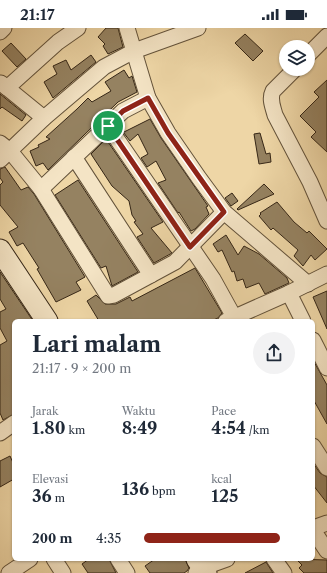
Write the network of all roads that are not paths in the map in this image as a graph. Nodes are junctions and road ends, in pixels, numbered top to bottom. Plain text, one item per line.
1 (4, 28) edge
2 (78, 28) edge
3 (127, 28) edge
4 (198, 28) edge
5 (0, 32) edge
6 (327, 36) edge
7 (315, 48) edge
8 (134, 51) junction
9 (287, 76) edge
10 (4, 86) edge
11 (148, 98) junction
12 (44, 118) junction
13 (108, 126) junction
14 (3, 151) edge
15 (74, 157) junction
16 (41, 189) junction
17 (224, 212) junction
18 (327, 221) edge
19 (190, 247) junction
20 (0, 250) edge
21 (327, 274) edge
22 (151, 275) junction
23 (308, 284) junction
24 (289, 293) junction
25 (46, 319) edge
26 (230, 319) edge
27 (302, 319) edge
28 (317, 345) edge
29 (327, 368) edge
30 (12, 424) edge
31 (0, 433) edge
32 (315, 449) edge
33 (327, 468) edge
34 (327, 524) edge
35 (315, 528) edge
36 (315, 532) edge
37 (327, 551) edge
38 (27, 561) edge
39 (55, 561) edge
40 (119, 561) edge
41 (221, 561) edge
42 (275, 561) edge
43 (200, 568) edge
44 (9, 573) edge
45 (63, 573) edge
46 (127, 573) edge
47 (284, 573) edge

1 - 5 street
2 - 10 street
3 - 8 street
4 - 8 street
6 - 7 street
8 - 11 street
8 - 12 street
9 - 18 street
10 - 12 street
11 - 13 street
11 - 17 street
12 - 14 street
13 - 15 street
13 - 19 street
14 - 16 street
15 - 16 street
15 - 22 street
16 - 22 street
17 - 19 street
17 - 23 street
19 - 22 street
19 - 26 street
20 - 25 street
21 - 23 street
23 - 24 street
24 - 26 street
24 - 27 street
28 - 29 street
30 - 31 street
32 - 33 street
34 - 35 street
36 - 37 street
38 - 44 street
39 - 45 street
40 - 46 street
41 - 43 street
42 - 47 street

